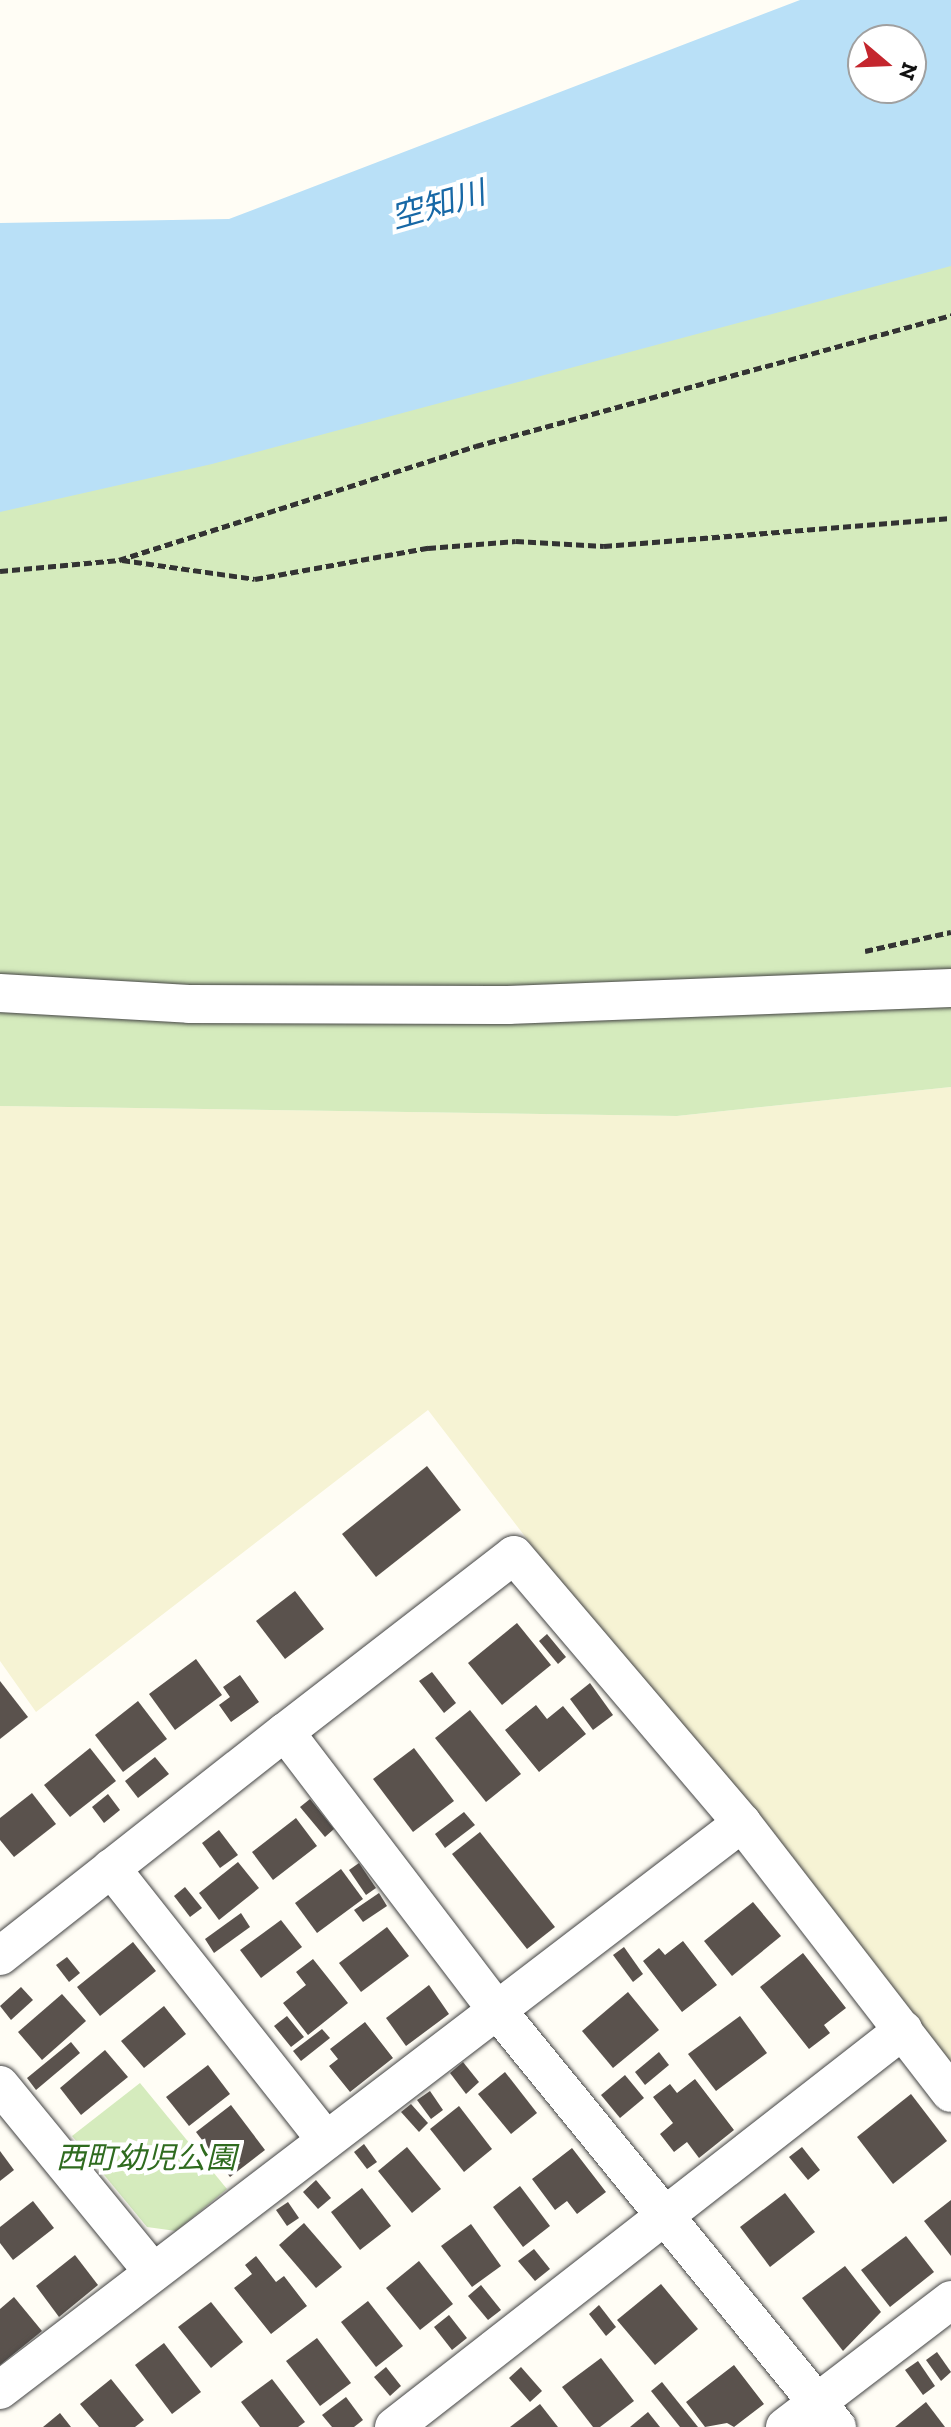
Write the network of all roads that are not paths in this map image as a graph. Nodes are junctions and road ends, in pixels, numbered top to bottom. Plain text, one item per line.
1 (951, 988) edge
2 (0, 993) edge
3 (285, 1732) junction
4 (742, 1823) junction
5 (111, 1868) junction
6 (0, 1956) edge
7 (497, 2010) junction
8 (903, 2030) junction
9 (0, 2085) edge
10 (951, 2093) edge
11 (326, 2140) junction
12 (665, 2216) junction
13 (153, 2272) junction
14 (951, 2300) edge
15 (0, 2390) edge
16 (827, 2414) edge
17 (394, 2427) edge
18 (785, 2427) edge

1 - 2 street
3 - 4 street
3 - 5 street
3 - 7 street
4 - 7 street
4 - 8 street
5 - 6 street
5 - 11 street
7 - 11 street
7 - 12 street
8 - 10 street
8 - 12 street
9 - 13 street
11 - 13 street
12 - 16 street
12 - 17 street
13 - 15 street
14 - 16 street
16 - 18 street

